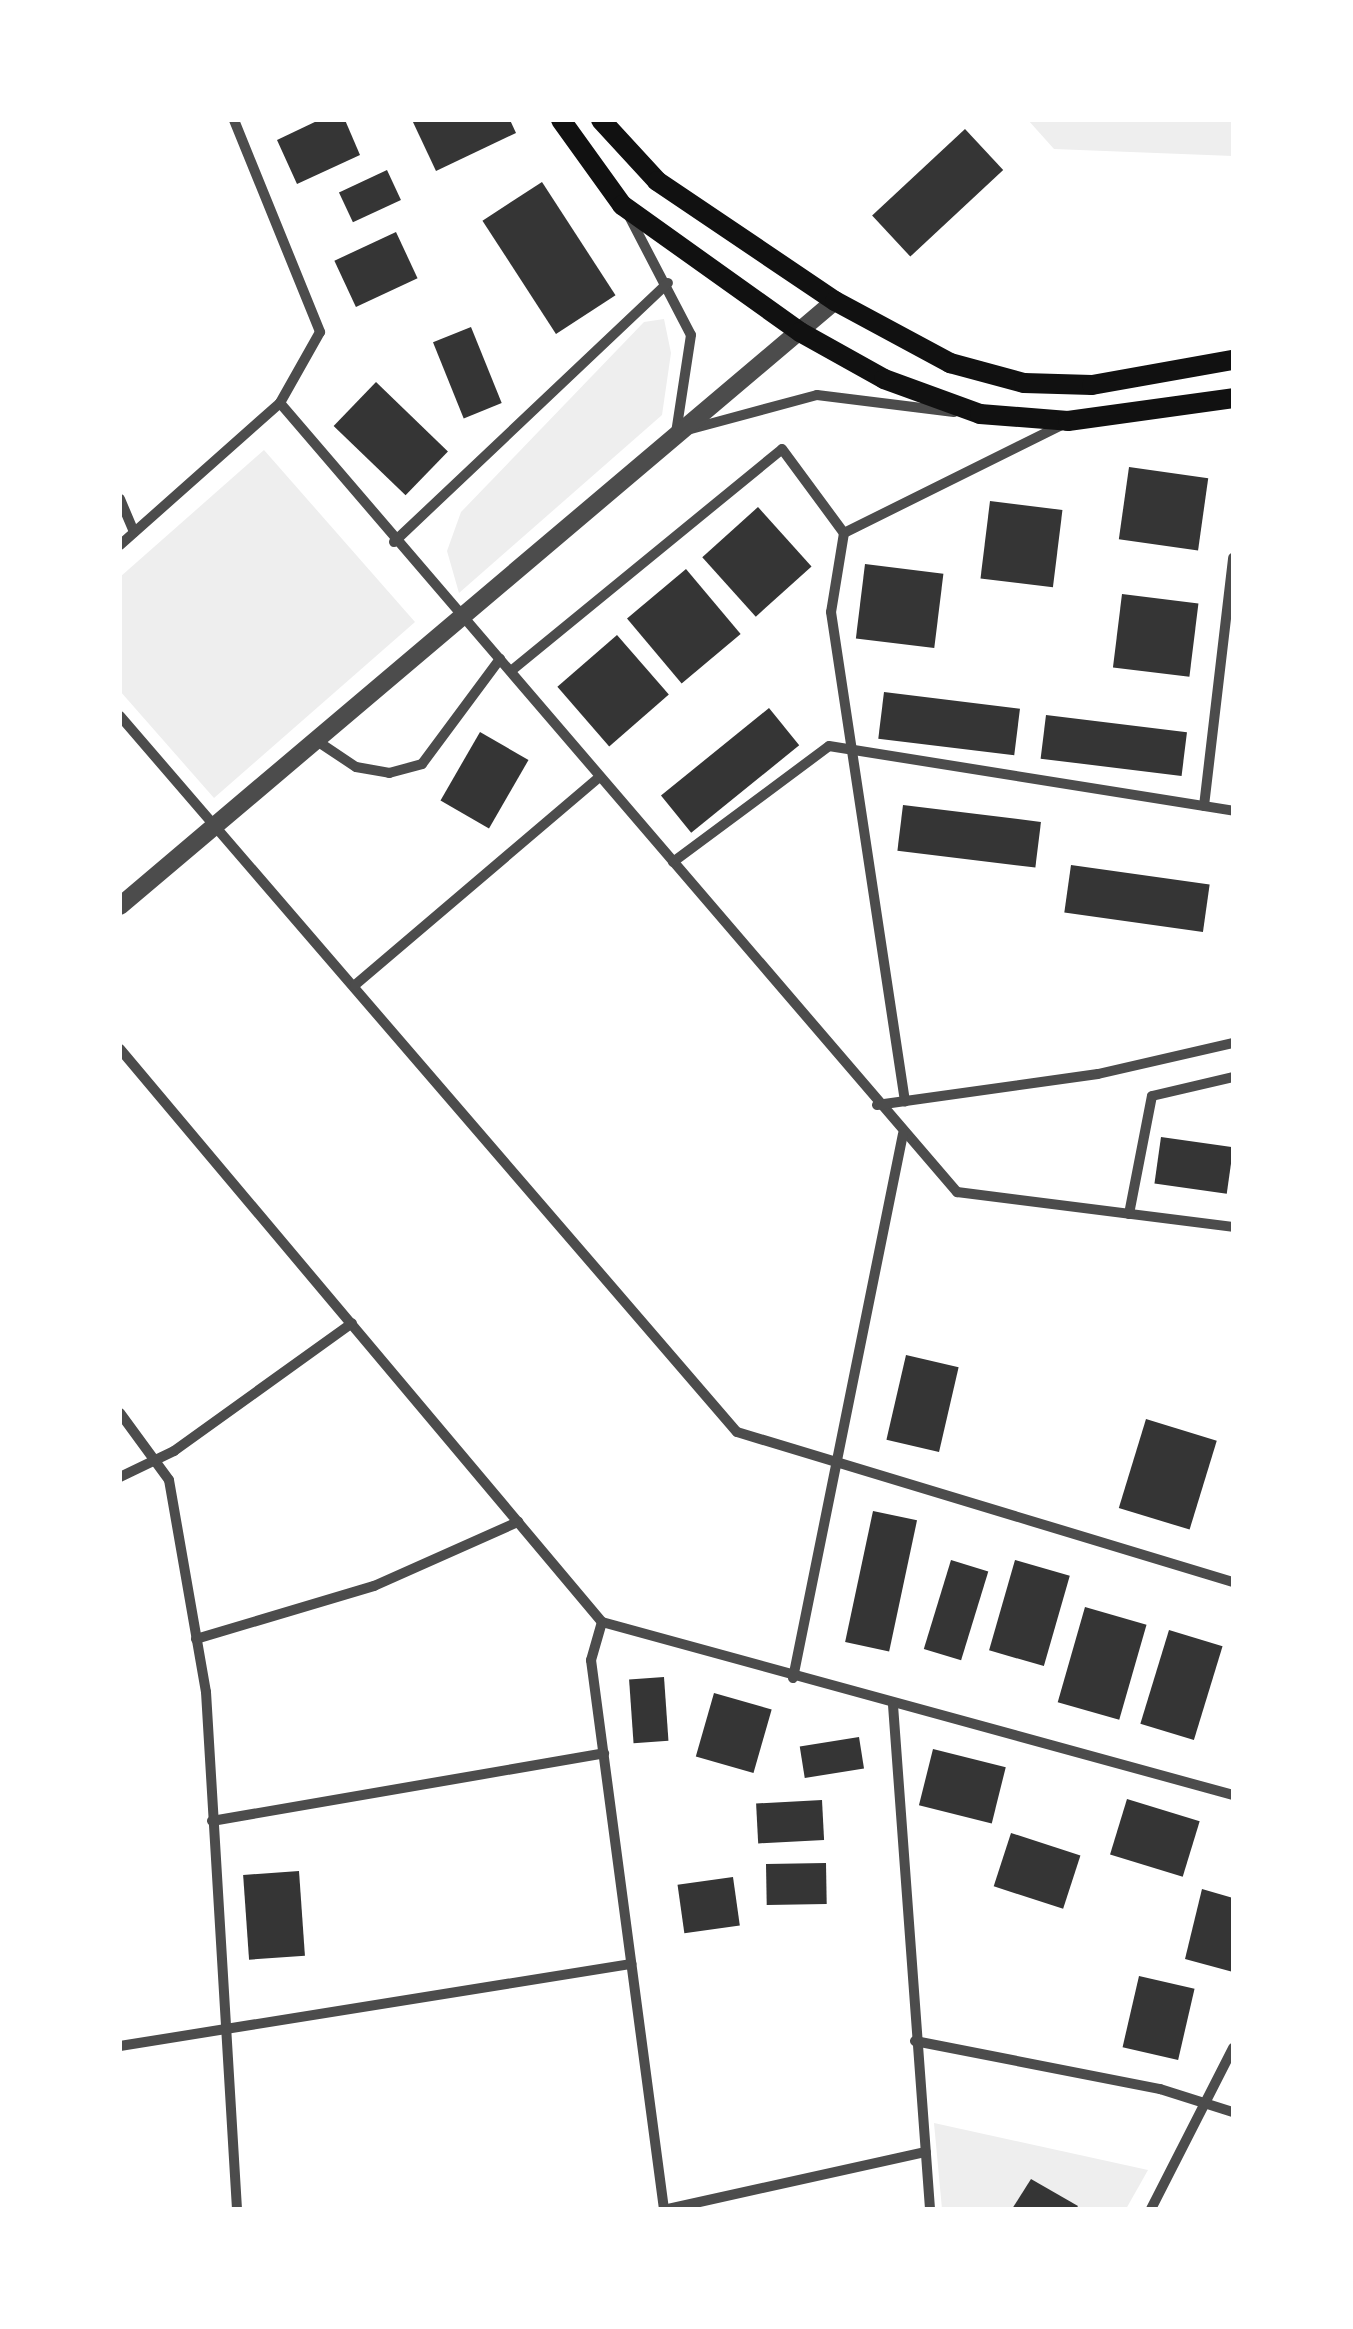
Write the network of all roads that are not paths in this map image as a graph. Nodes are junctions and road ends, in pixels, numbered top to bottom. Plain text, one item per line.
1 (234, 120) edge
2 (561, 120) edge
3 (608, 121) edge
4 (622, 205) junction
5 (668, 283) junction
6 (835, 301) junction
7 (800, 332) junction
8 (1233, 360) edge
9 (1233, 398) edge
10 (280, 402) junction
11 (980, 414) junction
12 (1068, 422) junction
13 (676, 433) junction
14 (120, 499) edge
15 (134, 532) junction
16 (844, 532) junction
17 (394, 542) junction
18 (120, 545) edge
19 (1233, 558) edge
20 (463, 616) junction
21 (500, 659) junction
22 (511, 671) junction
23 (120, 716) edge
24 (317, 740) junction
25 (852, 751) junction
26 (600, 777) junction
27 (1204, 806) junction
28 (1233, 811) edge
29 (217, 824) junction
30 (674, 862) junction
31 (120, 906) edge
32 (355, 984) junction
33 (1233, 1043) edge
34 (120, 1049) edge
35 (1233, 1077) edge
36 (905, 1101) junction
37 (877, 1105) junction
38 (903, 1134) junction
39 (1129, 1214) junction
40 (1233, 1228) edge
41 (352, 1323) junction
42 (120, 1413) edge
43 (151, 1456) junction
44 (833, 1466) junction
45 (120, 1477) edge
46 (518, 1522) junction
47 (1233, 1582) edge
48 (602, 1622) junction
49 (196, 1639) junction
50 (794, 1678) junction
51 (893, 1704) junction
52 (604, 1753) junction
53 (1233, 1796) edge
54 (212, 1821) junction
55 (631, 1964) junction
56 (222, 2025) junction
57 (915, 2042) junction
58 (120, 2046) edge
59 (1233, 2048) edge
60 (1206, 2108) junction
61 (1233, 2112) edge
62 (926, 2152) junction
63 (237, 2209) edge
64 (666, 2209) edge
65 (930, 2209) edge
66 (1150, 2209) edge

1 - 10 street
2 - 4 main road
3 - 6 main road
4 - 5 street
4 - 7 main road
5 - 13 street
5 - 17 street
6 - 7 street
6 - 8 main road
7 - 11 main road
7 - 13 street
9 - 12 main road
10 - 15 street
10 - 17 street
11 - 12 main road
11 - 13 street
12 - 16 street
13 - 20 street
14 - 15 street
15 - 18 street
16 - 22 street
16 - 25 street
17 - 20 street
19 - 27 street
20 - 21 street
20 - 24 street
21 - 22 street
21 - 24 street
22 - 26 street
23 - 29 street
24 - 29 street
25 - 27 street
25 - 30 street
25 - 36 street
26 - 30 street
26 - 32 street
27 - 28 street
29 - 31 street
29 - 32 street
30 - 37 street
32 - 44 street
33 - 36 street
34 - 41 street
35 - 39 street
36 - 37 street
37 - 38 street
38 - 39 street
38 - 44 street
39 - 40 street
41 - 43 street
41 - 46 street
42 - 43 street
43 - 45 street
43 - 49 street
44 - 47 street
44 - 50 street
46 - 48 street
46 - 49 street
48 - 50 street
48 - 52 street
49 - 54 street
50 - 51 street
51 - 53 street
51 - 57 street
52 - 54 street
52 - 55 street
54 - 56 street
55 - 56 street
55 - 64 street
56 - 58 street
56 - 63 street
57 - 60 street
57 - 62 street
59 - 60 street
60 - 61 street
60 - 66 street
62 - 64 street
62 - 65 street

